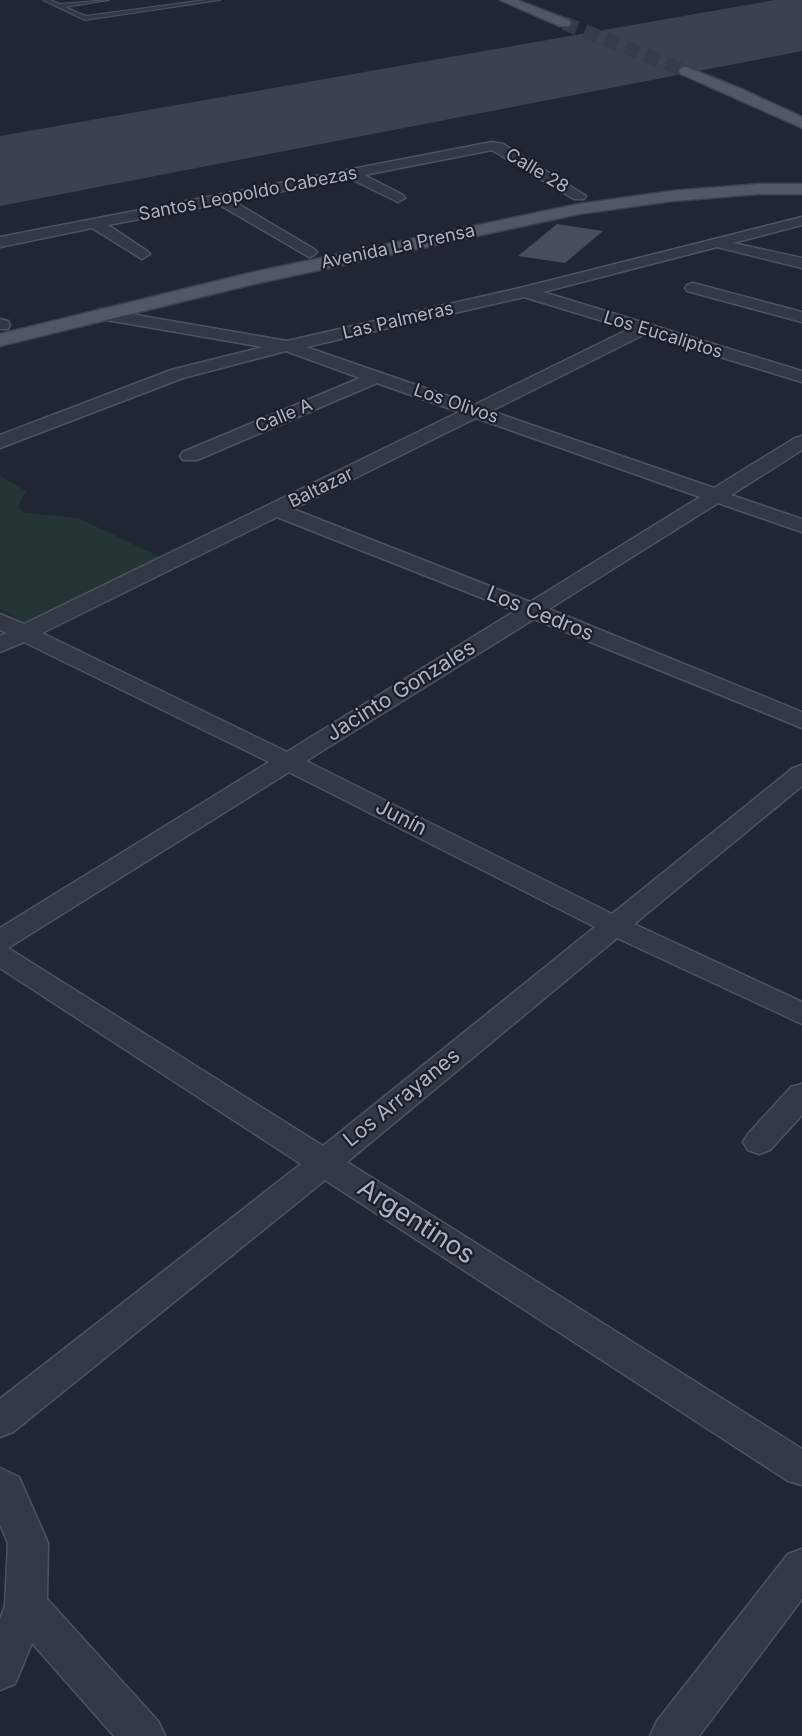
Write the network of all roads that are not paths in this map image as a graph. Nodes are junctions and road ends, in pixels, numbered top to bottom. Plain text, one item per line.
1 (46, 0) edge
2 (106, 0) edge
3 (218, 0) edge
4 (507, 0) edge
5 (531, 0) edge
6 (59, 6) junction
7 (703, 69) tunnel mouth
8 (686, 71) tunnel mouth
9 (802, 109) edge
10 (802, 123) edge
11 (495, 146) joint
12 (352, 174) junction
13 (802, 178) edge
14 (802, 189) edge
15 (579, 196) junction
16 (398, 198) dead end
17 (220, 199) junction
18 (802, 221) edge
19 (94, 223) junction
20 (0, 242) edge
21 (708, 246) junction
22 (309, 252) junction
23 (142, 254) dead end
24 (802, 263) edge
25 (693, 288) dead end
26 (525, 292) junction
27 (101, 314) junction
28 (802, 317) edge
29 (1, 329) edge
30 (641, 330) junction
31 (287, 346) junction
32 (377, 377) junction
33 (802, 377) edge
34 (478, 412) junction
35 (802, 441) edge
36 (0, 442) edge
37 (190, 456) dead end
38 (715, 496) junction
39 (278, 510) junction
40 (802, 526) edge
41 (532, 610) junction
42 (0, 621) edge
43 (24, 633) junction
44 (0, 645) edge
45 (802, 721) edge
46 (288, 762) junction
47 (802, 773) edge
48 (614, 926) junction
49 (0, 941) edge
50 (0, 955) edge
51 (802, 1014) edge
52 (802, 1095) edge
53 (759, 1142) dead end
54 (324, 1162) junction
55 (0, 1421) edge
56 (802, 1469) edge
57 (0, 1485) edge
58 (802, 1567) edge
59 (26, 1606) junction
60 (0, 1670) edge
61 (143, 1736) edge
62 (672, 1736) edge

1 - 6 lane
2 - 6 lane
3 - 6 lane
4 - 5 main road
7 - 9 main road
8 - 10 main road
11 - 12 street, Santos Leopoldo Cabezas
11 - 15 street, Calle 28
12 - 16 street
12 - 17 street, Santos Leopoldo Cabezas
13 - 15 main road, Avenida La Prensa
14 - 27 main road, Avenida La Prensa
15 - 22 main road, Avenida La Prensa
17 - 19 street, Santos Leopoldo Cabezas
17 - 22 street
18 - 21 street, Las Palmeras
19 - 20 street, Santos Leopoldo Cabezas
19 - 23 street
21 - 24 street
21 - 26 street, Las Palmeras
22 - 29 main road, Avenida La Prensa
25 - 28 street
26 - 30 street, Los Eucaliptos
26 - 31 street, Las Palmeras
27 - 29 main road, Avenida La Prensa
27 - 31 street, Los Olivos
30 - 33 street, Los Eucaliptos
30 - 34 street, Baltazar
31 - 32 street, Los Olivos
31 - 36 street, Las Palmeras
32 - 34 street, Los Olivos
32 - 37 street, Calle A
34 - 38 street, Los Olivos
34 - 39 street, Baltazar
35 - 38 street, Jacinto Gonzales
38 - 40 street, Los Olivos
38 - 41 street, Jacinto Gonzales
39 - 41 street, Los Cedros
39 - 43 street, Baltazar
41 - 45 street, Los Cedros
41 - 46 street, Jacinto Gonzales
42 - 43 street, Junín
43 - 44 street, Baltazar
43 - 46 street, Junín
46 - 48 street, Junín
46 - 49 street, Jacinto Gonzales
47 - 48 street, Los Arrayanes
48 - 51 street, Junín
48 - 54 street, Los Arrayanes
50 - 54 street, Argentinos
52 - 53 street
54 - 55 street, Los Arrayanes
54 - 56 street, Argentinos
57 - 59 street
58 - 62 street
59 - 60 street
59 - 61 street

